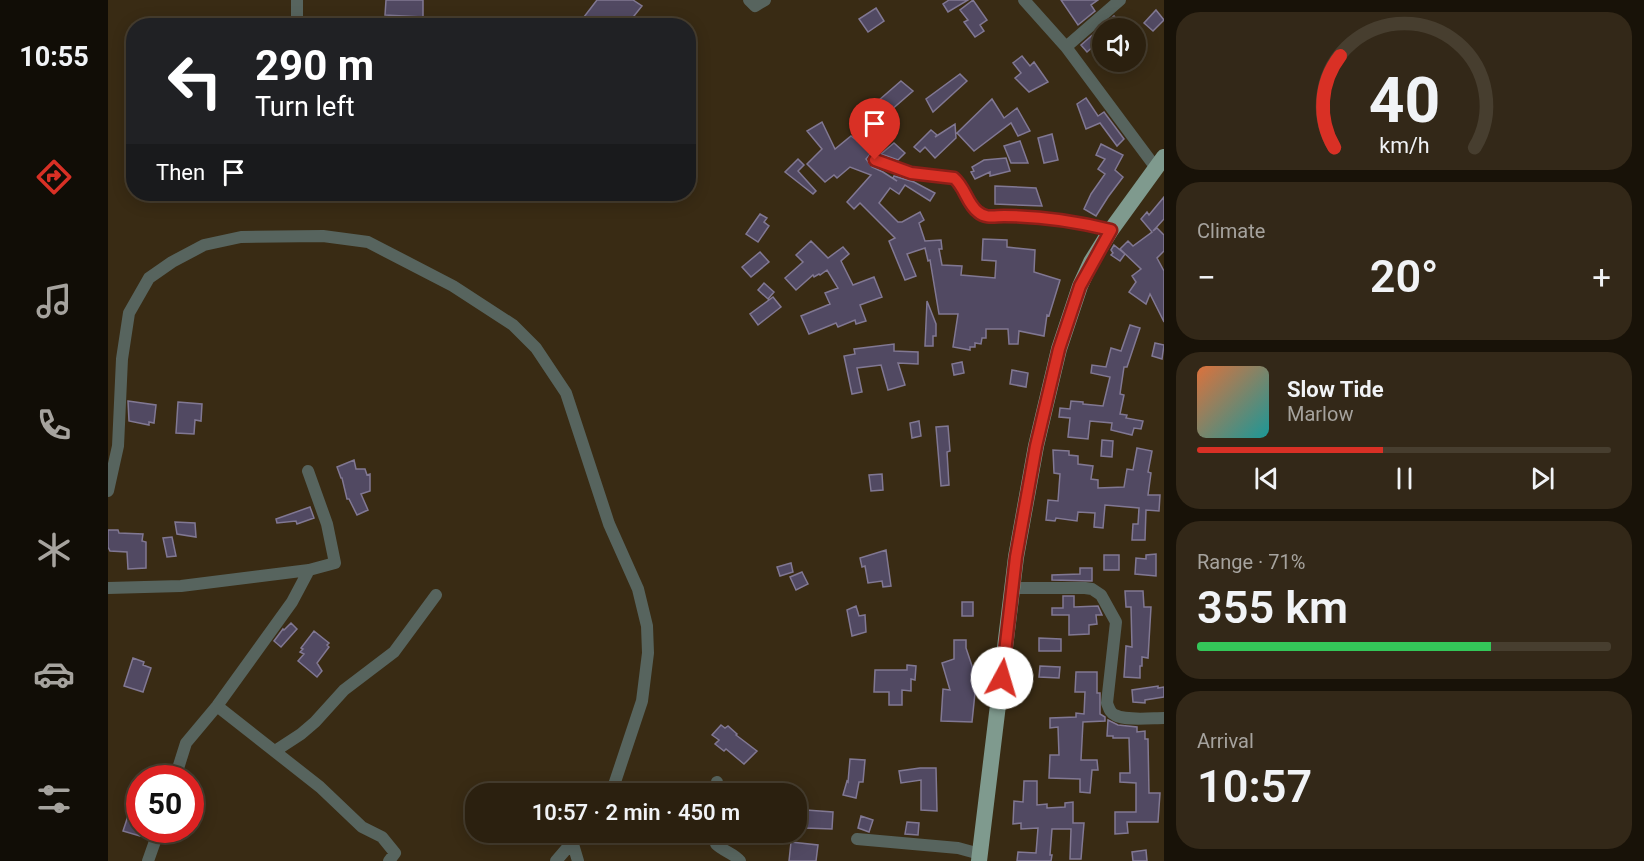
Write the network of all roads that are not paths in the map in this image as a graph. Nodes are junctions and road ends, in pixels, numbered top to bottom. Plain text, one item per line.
1 (297, 0) edge
2 (749, 0) edge
3 (765, 0) edge
4 (1024, 0) edge
5 (1120, 0) edge
6 (297, 18) edge
7 (1066, 47) junction
8 (875, 160) dead end
9 (1160, 162) edge
10 (1111, 230) junction
11 (309, 471) dead end
12 (108, 492) edge
13 (309, 570) junction
14 (108, 588) edge
15 (1012, 588) junction
16 (436, 595) dead end
17 (217, 706) junction
18 (1164, 718) edge
19 (274, 751) junction
20 (179, 765) edge
21 (615, 783) edge
22 (857, 839) dead end
23 (154, 843) edge
24 (572, 843) edge
25 (577, 843) edge
26 (716, 843) edge
27 (980, 857) edge
28 (148, 861) edge
29 (389, 861) edge
30 (556, 861) edge
31 (578, 861) edge
32 (740, 861) edge

1 - 6 street
2 - 3 street
4 - 7 street
5 - 7 street
7 - 9 street
8 - 10 street
9 - 10 main road
10 - 15 main road
11 - 13 street
12 - 21 street
13 - 14 street
13 - 17 street
15 - 18 street
15 - 27 main road
16 - 19 street
17 - 19 street
17 - 20 street
19 - 29 street
22 - 27 street
23 - 28 street
24 - 30 street
25 - 31 street
26 - 32 street

